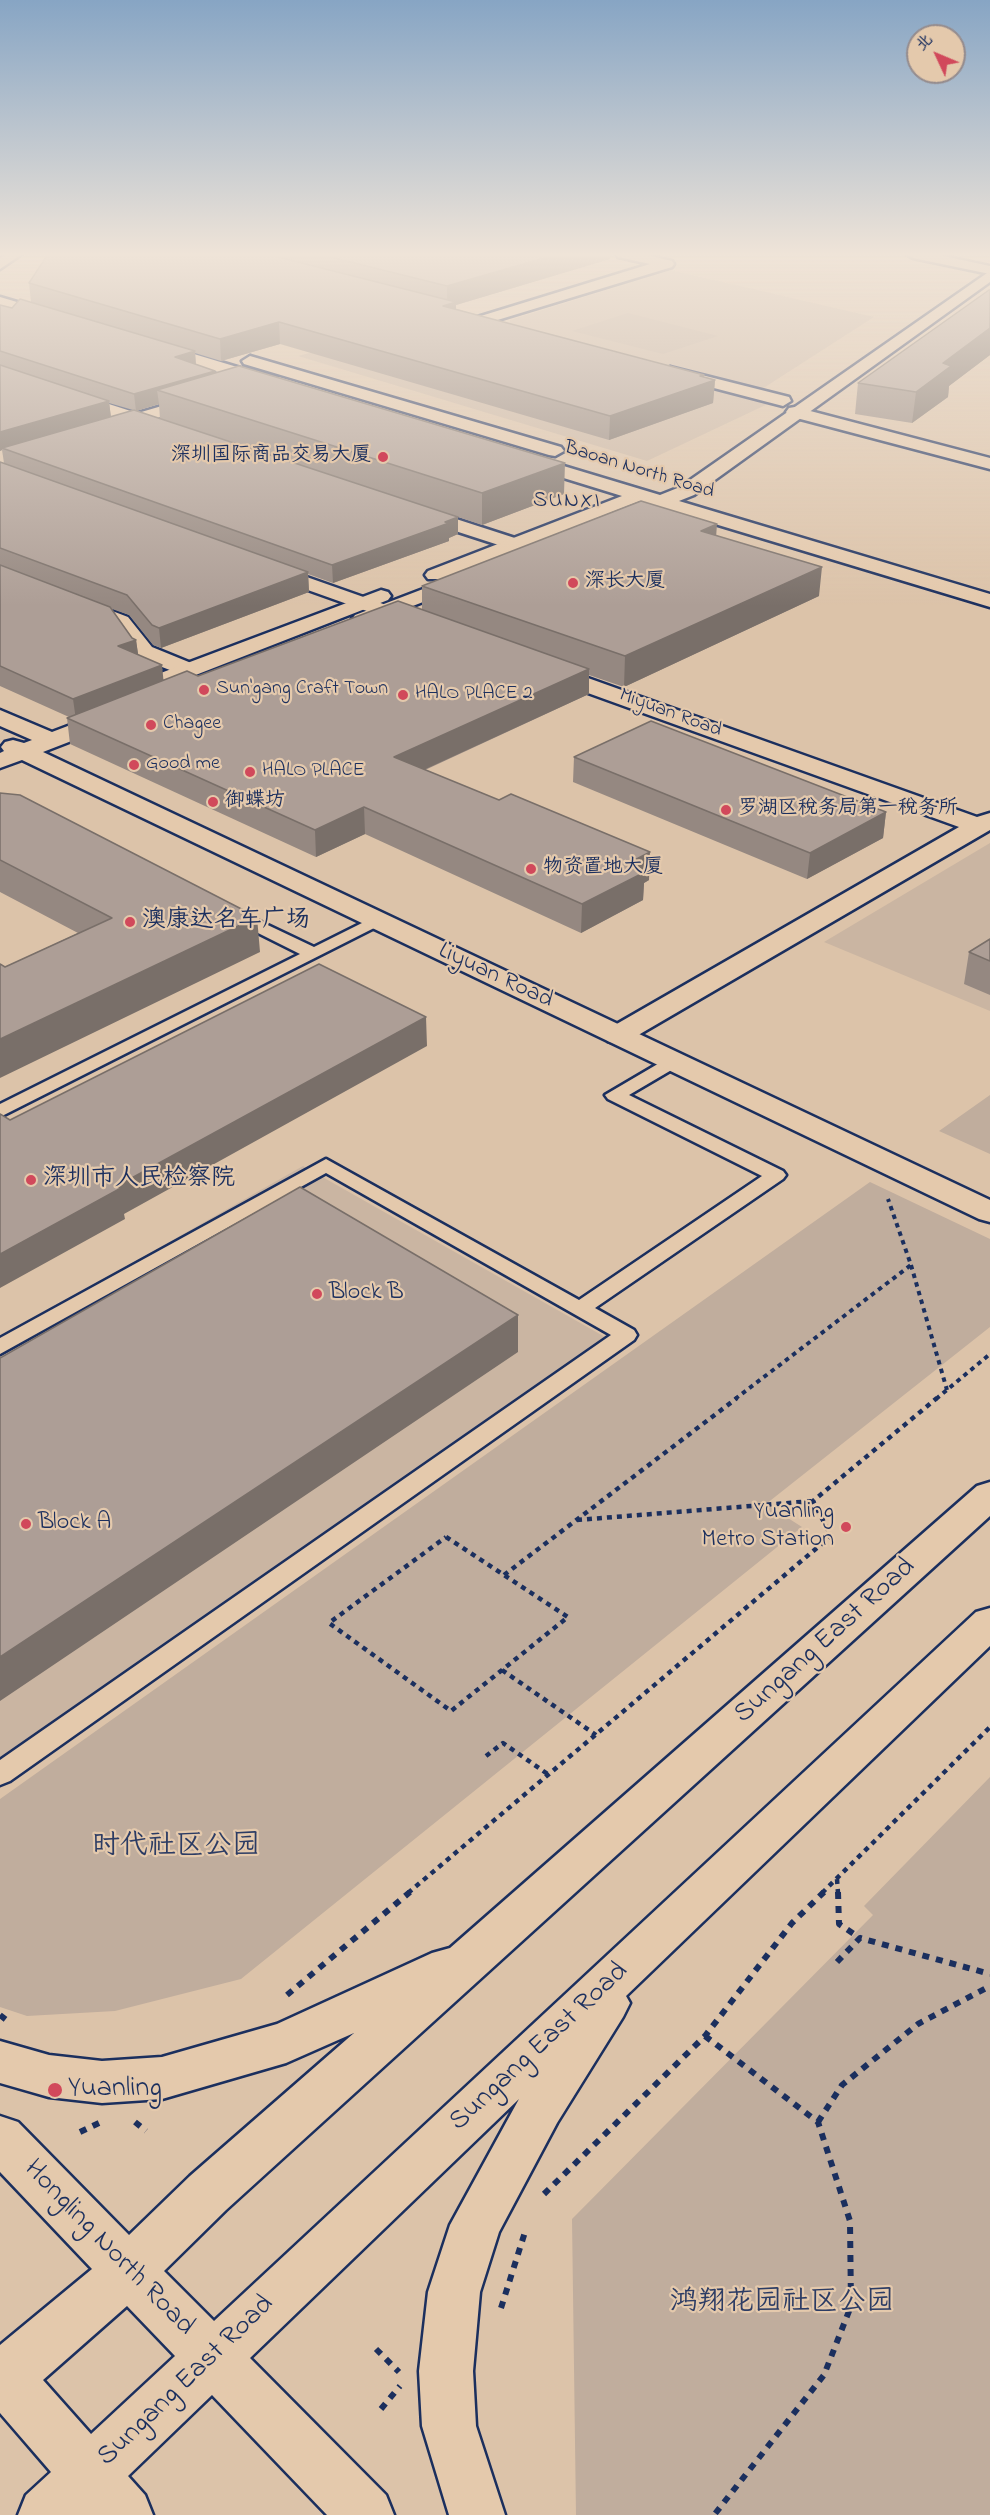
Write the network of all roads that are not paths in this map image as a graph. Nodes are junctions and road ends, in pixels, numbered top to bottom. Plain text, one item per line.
1 (239, 371) edge
2 (264, 371) edge
3 (666, 371) edge
4 (839, 371) edge
5 (0, 374) edge
6 (265, 381) junction
7 (789, 406) junction
8 (137, 419) junction
9 (91, 432) edge
10 (181, 434) edge
11 (700, 458) dead end
12 (990, 464) edge
13 (666, 488) junction
14 (687, 491) junction
15 (641, 495) junction
16 (403, 507) edge
17 (514, 544) junction
18 (252, 563) edge
19 (0, 574) edge
20 (990, 583) edge
21 (990, 601) edge
22 (361, 603) junction
23 (384, 611) junction
24 (440, 631) edge
25 (530, 664) edge
26 (188, 670) junction
27 (13, 741) edge
28 (985, 823) edge
29 (221, 908) edge
30 (378, 922) junction
31 (314, 954) junction
32 (628, 1029) junction
33 (674, 1060) junction
34 (0, 1111) edge
35 (990, 1187) edge
36 (990, 1212) edge
37 (580, 1309) junction
38 (0, 1347) edge
39 (990, 1495) edge
40 (990, 1622) edge
41 (0, 1774) edge
42 (480, 1952) junction
43 (631, 1963) junction
44 (0, 2062) edge
45 (0, 2138) edge
46 (128, 2271) junction
47 (212, 2356) junction
48 (2, 2377) edge
49 (90, 2474) junction
50 (46, 2515) edge
51 (125, 2515) edge
52 (366, 2515) edge
53 (477, 2515) edge

1 - 6 street, Baoan North Road
2 - 13 street, Baoan North Road
3 - 7 street
4 - 7 street
5 - 8 street
6 - 8 street
6 - 15 street, Baoan North Road
7 - 11 street
7 - 12 street
7 - 14 street
8 - 9 street
8 - 10 street
13 - 14 street
13 - 15 street
13 - 21 street, Baoan North Road
13 - 23 street
14 - 20 street, Baoan North Road
15 - 17 street
16 - 17 street
17 - 22 street
18 - 22 street
19 - 26 street
22 - 23 street
22 - 26 street
23 - 24 street
23 - 27 street
25 - 28 street, Miyuan Road
26 - 27 street
27 - 30 street, Liyuan Road
27 - 32 street, Liyuan Road
28 - 32 street
29 - 31 lane
30 - 31 lane
30 - 32 street, Liyuan Road
31 - 34 lane
32 - 33 street, Liyuan Road
32 - 35 street, Liyuan Road
33 - 36 street, Liyuan Road
33 - 37 lane
37 - 38 lane
37 - 41 lane
39 - 42 street, Sungang East Road
40 - 43 street, Sungang East Road
42 - 44 street
42 - 46 street, Sungang East Road
43 - 47 street, Sungang East Road
43 - 53 street
45 - 46 street, Hongling North Road
46 - 47 street, Hongling North Road
46 - 48 street, Sungang East Road
47 - 49 street, Sungang East Road
47 - 52 street, Hongling North Road
48 - 49 street
49 - 50 street, Sungang East Road
49 - 51 street

